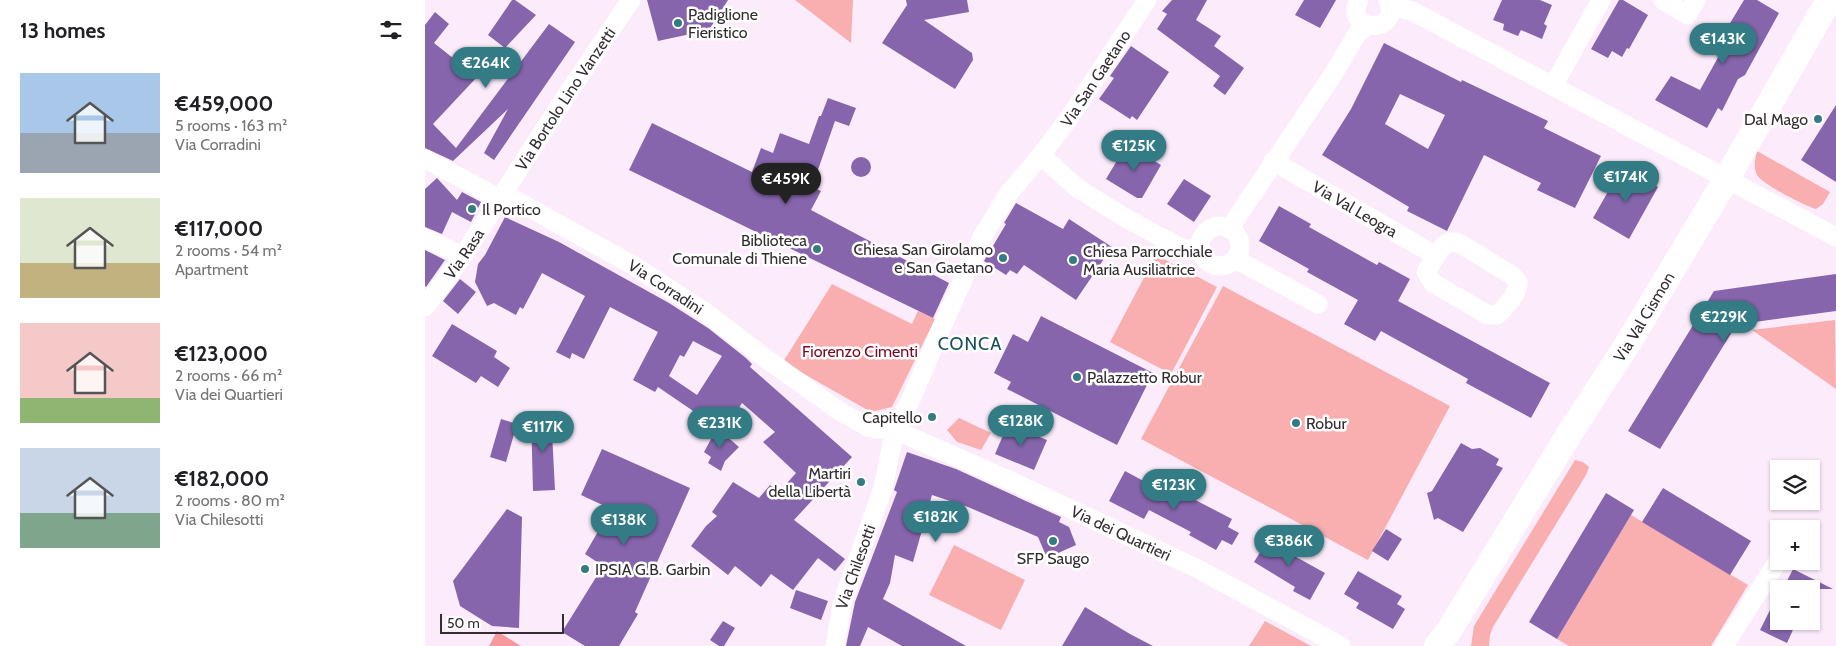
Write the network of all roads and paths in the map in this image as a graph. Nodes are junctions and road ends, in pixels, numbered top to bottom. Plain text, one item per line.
1 (631, 0) edge
2 (1147, 0) edge
3 (1359, 0) edge
4 (1601, 0) edge
5 (1663, 0) edge
6 (1696, 0) edge
7 (1829, 0) edge
8 (1389, 2) edge
9 (1368, 25) junction
10 (1553, 86) junction
11 (1041, 155) junction
12 (425, 159) edge
13 (1273, 161) junction
14 (1727, 178) junction
15 (500, 199) junction
16 (1229, 229) junction
17 (1836, 237) edge
18 (425, 238) edge
19 (1200, 249) junction
20 (463, 256) junction
21 (1435, 256) junction
22 (1235, 259) junction
23 (1318, 304) dead end
24 (425, 307) edge
25 (895, 430) junction
26 (1772, 570) edge
27 (1450, 636) edge
28 (835, 646) edge
29 (1341, 646) edge
30 (1724, 646) edge

1 - 15 street, Via Bortolo Lino Vanzetti
2 - 11 street, Via San Gaetano
3 - 9 street
4 - 10 street
5 - 6 street
7 - 14 main road, Via Val Cismon
8 - 9 street
8 - 10 street
9 - 13 street
10 - 14 street
11 - 19 street
11 - 25 street, Via San Gaetano
12 - 15 street, Via Corradini
13 - 16 street
13 - 21 street, Via Val Leogra
14 - 17 street
14 - 27 main road, Via Val Cismon
15 - 20 street, Via Rasa
15 - 25 street, Via Corradini
16 - 19 street
16 - 22 street
18 - 20 street
19 - 22 street
20 - 24 street, Via Rasa
21 - 21 street
22 - 23 street
25 - 28 street, Via Chilesotti
25 - 29 street, Via dei Quartieri
26 - 30 street

